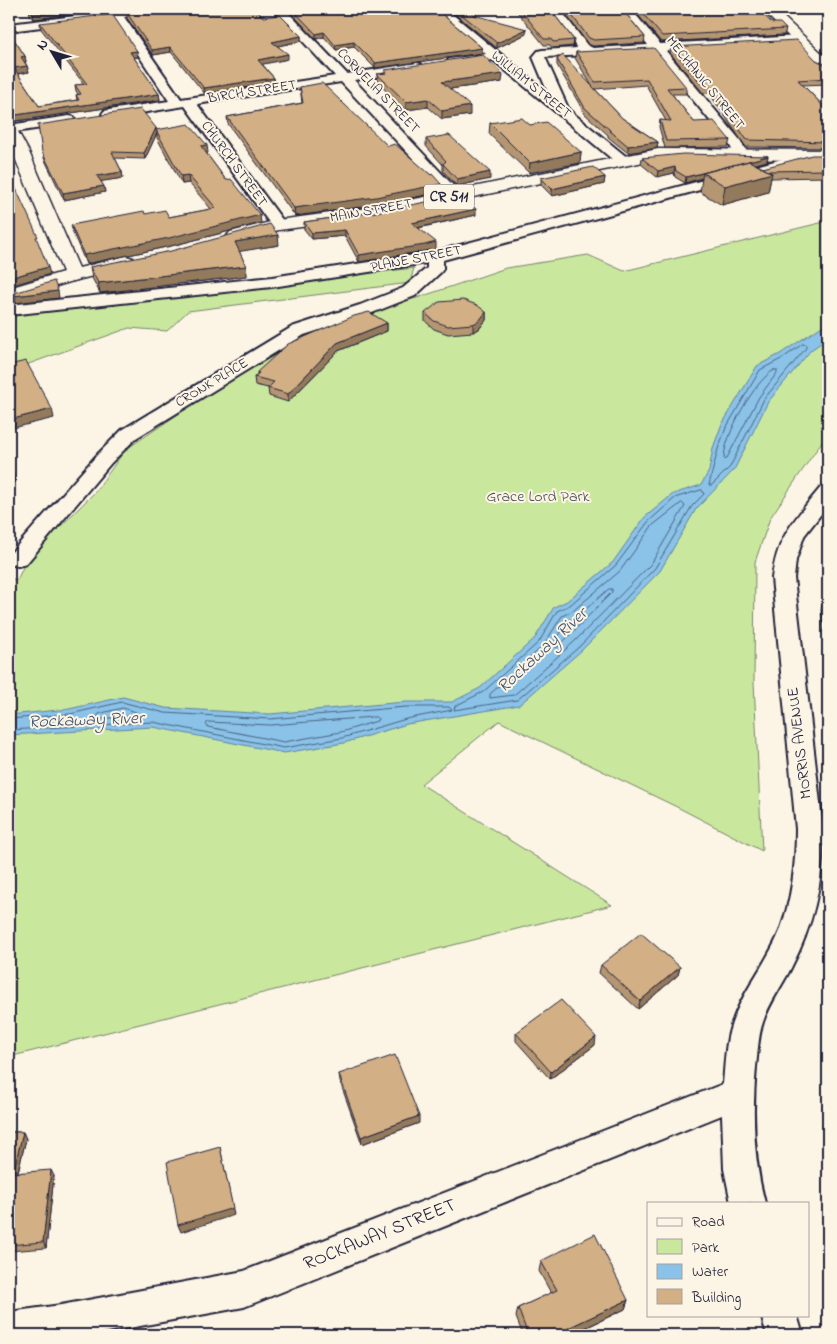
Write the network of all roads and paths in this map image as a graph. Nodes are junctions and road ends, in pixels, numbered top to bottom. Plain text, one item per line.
1 (159, 9) edge
2 (279, 9) edge
3 (439, 9) edge
4 (554, 9) edge
5 (625, 9) edge
6 (768, 9) edge
7 (115, 11) edge
8 (9, 28) edge
9 (799, 40) junction
10 (656, 48) junction
11 (591, 51) junction
12 (496, 56) junction
13 (828, 67) edge
14 (343, 78) junction
15 (183, 103) junction
16 (563, 111) junction
17 (9, 129) edge
18 (741, 154) junction
19 (820, 155) edge
20 (624, 161) junction
21 (455, 196) junction
22 (278, 225) junction
23 (220, 240) edge
24 (435, 257) junction
25 (140, 259) edge
26 (74, 275) junction
27 (9, 294) edge
28 (9, 310) edge
29 (828, 491) edge
30 (18, 560) dead end
31 (738, 1094) junction
32 (748, 1202) edge
33 (779, 1316) edge
34 (9, 1330) edge
35 (785, 1335) edge

1 - 7 street
2 - 14 street, CORNELIA STREET
3 - 12 street, WILLIAM STREET
4 - 11 street
5 - 10 street, MECHANIC STREET
6 - 9 main road
7 - 8 street
7 - 15 street, CHURCH STREET
9 - 10 street
9 - 13 main road
10 - 11 street
10 - 18 street, MECHANIC STREET
11 - 16 street
12 - 14 street, BIRCH STREET
12 - 16 street, WILLIAM STREET
14 - 15 street, BIRCH STREET
14 - 21 street, CORNELIA STREET
15 - 17 street, BIRCH STREET
15 - 22 street, CHURCH STREET
16 - 20 street, WILLIAM STREET
17 - 26 main road
18 - 19 main road, MAIN STREET / CR 511
18 - 20 main road, MAIN STREET / CR 511
19 - 24 street, PLANE STREET
20 - 21 main road, MAIN STREET / CR 511
21 - 22 main road, MAIN STREET / CR 511
22 - 23 main road, MAIN STREET / CR 511
24 - 28 street, PLANE STREET
24 - 30 street, CRONK PLACE
25 - 26 main road
26 - 27 main road
29 - 31 street, MORRIS AVENUE
31 - 32 street, MORRIS AVENUE
31 - 34 street, ROCKAWAY STREET
33 - 35 street

